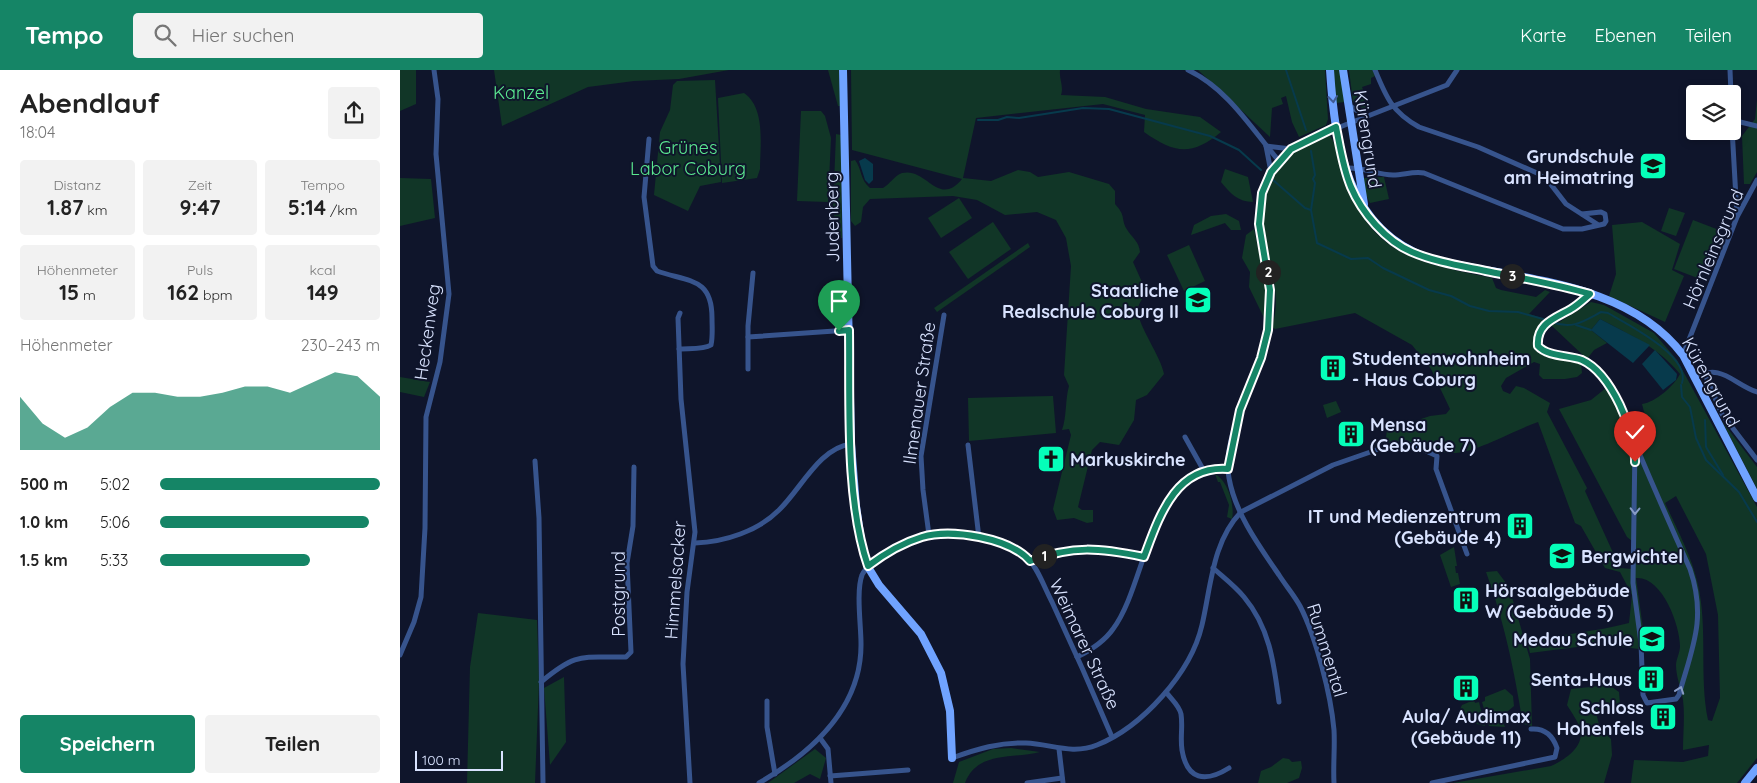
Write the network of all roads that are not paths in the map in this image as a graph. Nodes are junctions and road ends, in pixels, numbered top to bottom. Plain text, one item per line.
1 (434, 70) edge
2 (843, 70) edge
3 (1188, 70) edge
4 (1330, 70) edge
5 (1343, 70) edge
6 (1375, 70) edge
7 (1457, 70) edge
8 (1730, 70) edge
9 (1731, 85) edge
10 (1348, 105) junction
11 (1392, 106) junction
12 (1366, 116) junction
13 (1350, 122) junction
14 (1741, 122) edge
15 (1757, 126) edge
16 (1336, 127) junction
17 (649, 139) dead end
18 (1733, 140) edge
19 (1266, 146) junction
20 (1291, 149) junction
21 (1281, 159) junction
22 (1357, 167) junction
23 (1346, 168) junction
24 (1271, 172) junction
25 (1757, 180) edge
26 (1367, 213) junction
27 (1582, 214) junction
28 (1737, 217) junction
29 (1597, 224) junction
30 (753, 273) dead end
31 (1590, 294) junction
32 (680, 313) dead end
33 (944, 316) dead end
34 (849, 330) junction
35 (748, 337) junction
36 (679, 349) junction
37 (1683, 355) junction
38 (748, 369) dead end
39 (1704, 372) junction
40 (1694, 378) junction
41 (1757, 392) edge
42 (1185, 437) dead end
43 (851, 444) junction
44 (968, 445) dead end
45 (1635, 445) junction
46 (1757, 460) edge
47 (534, 461) dead end
48 (634, 467) dead end
49 (1228, 469) junction
50 (1204, 471) junction
51 (1757, 498) edge
52 (1241, 512) junction
53 (929, 535) junction
54 (979, 538) junction
55 (695, 543) junction
56 (1467, 554) dead end
57 (1144, 557) junction
58 (1030, 561) junction
59 (868, 566) junction
60 (1213, 568) junction
61 (400, 655) edge
62 (1077, 657) junction
63 (541, 682) junction
64 (1166, 692) junction
65 (767, 701) dead end
66 (1280, 702) dead end
67 (1531, 729) dead end
68 (1112, 737) junction
69 (820, 738) junction
70 (1060, 749) junction
71 (952, 758) joint
72 (1229, 768) dead end
73 (1757, 768) edge
74 (908, 770) dead end
75 (775, 774) junction
76 (830, 776) junction
77 (1063, 780) edge
78 (543, 783) edge
79 (690, 783) edge
80 (759, 783) edge
81 (831, 783) edge
82 (1027, 783) edge
83 (1334, 783) edge
84 (1432, 783) edge
85 (1745, 783) edge

1 - 61 street, Heckenweg
2 - 34 main road, Judenberg
3 - 19 street
4 -> 16 main road, Kürengrund
5 - 10 main road, Kürengrund
6 - 11 street
7 - 11 street
8 - 9 street
10 - 12 street
10 - 13 main road, Kürengrund
11 - 12 street
11 - 27 street
12 - 13 street
13 - 16 street
13 - 22 main road, Kürengrund
14 - 15 street
16 - 20 street
16 - 23 main road, Kürengrund
17 - 36 street
18 - 28 street
19 - 20 street
19 - 21 street
19 - 24 street
20 - 21 street
21 - 24 street
22 - 23 street
22 - 26 main road, Kürengrund
22 - 29 street
23 - 26 main road, Kürengrund
24 - 49 street
25 - 28 street, Hörnleinsgrund
26 - 31 main road, Kürengrund
27 - 29 street
27 - 29 street
28 - 37 street, Hörnleinsgrund
30 - 35 street
31 - 37 main road, Kürengrund
31 - 45 street
32 - 36 street, Himmelsacker
33 - 53 street, Ilmenauer Straße
34 - 35 street
34 - 43 main road, Judenberg
35 - 38 street
36 - 55 street, Himmelsacker
37 - 40 main road, Kürengrund
39 - 40 street
39 - 41 street
39 - 46 street
40 - 51 main road, Kürengrund
42 - 50 street
43 - 55 street
43 - 59 main road, Judenberg
44 - 54 street
45 -> 45 street
47 - 63 street
48 - 63 street, Postgrund
49 - 50 street
49 - 52 street, Rummental
50 - 57 street
52 - 56 street
52 - 60 street
52 - 83 street, Rummental
53 - 54 street, Weimarer Straße
53 - 59 street, Weimarer Straße
54 - 58 street, Weimarer Straße
55 - 79 street, Himmelsacker
57 - 58 street
57 - 62 street
58 - 62 street, Weimarer Straße
59 - 69 street
59 - 71 main road, Judenberg
60 - 64 street
60 - 66 street
62 - 68 street, Weimarer Straße
63 - 78 street
64 - 68 street
64 - 72 street
65 - 75 street
67 - 84 street
68 - 70 street
69 - 75 street
69 - 76 street
70 - 71 street
70 - 77 street
73 - 85 main road
74 - 76 street
75 - 80 street
76 - 81 street
77 - 82 street

